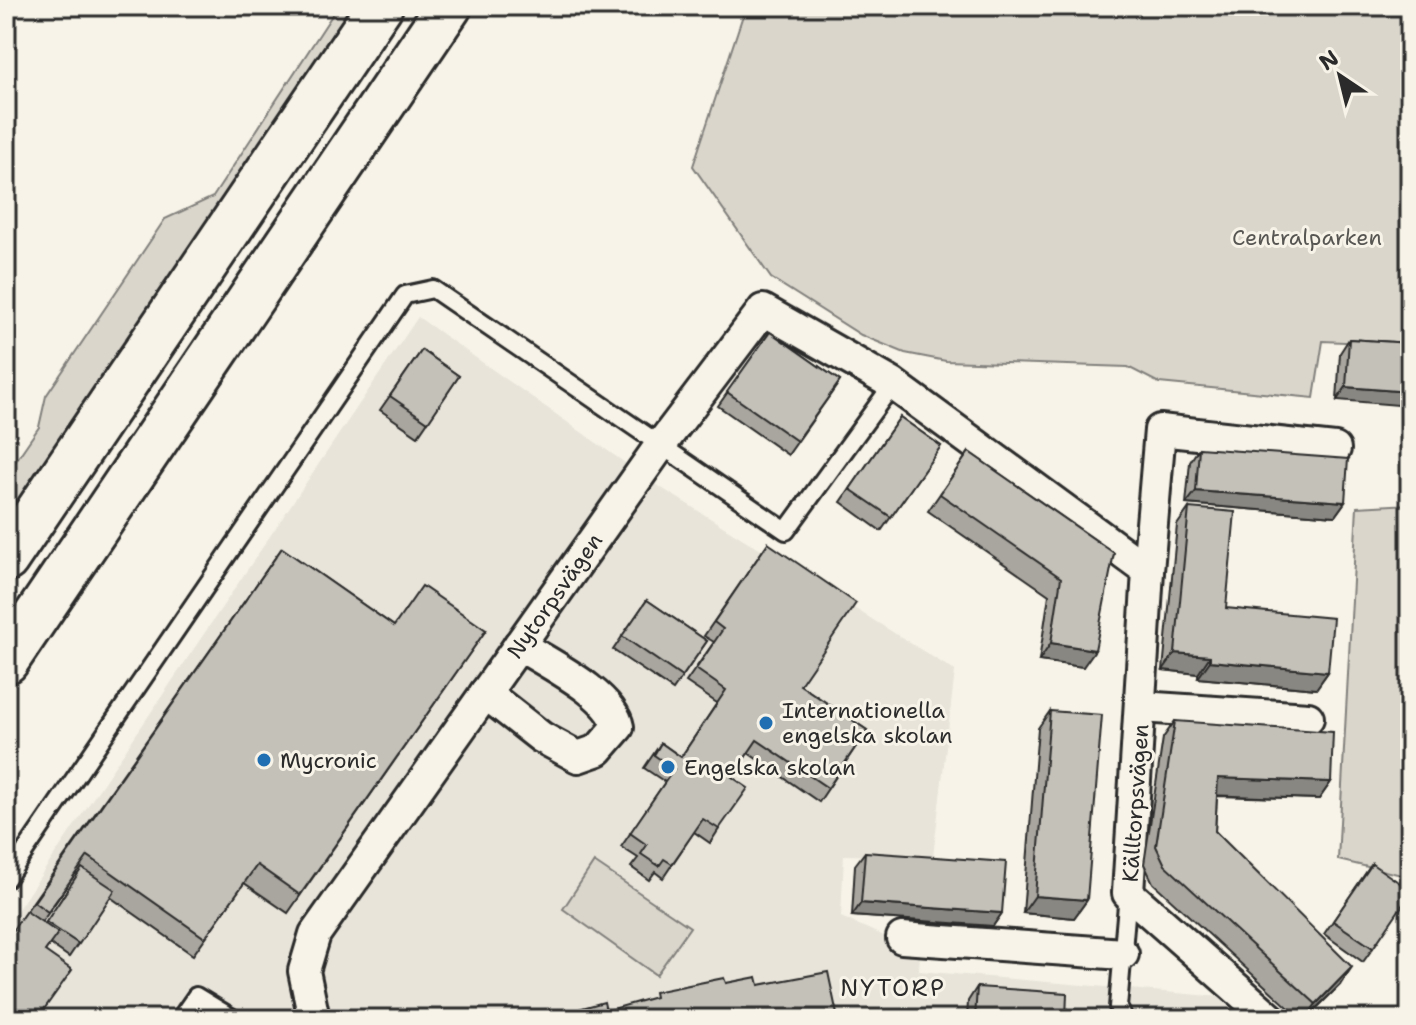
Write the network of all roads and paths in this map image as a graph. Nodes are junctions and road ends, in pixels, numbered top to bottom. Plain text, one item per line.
1 (380, 6) edge
2 (449, 6) edge
3 (893, 384) junction
4 (660, 446) junction
5 (1335, 449) dead end
6 (6, 559) edge
7 (1148, 571) junction
8 (519, 645) junction
9 (6, 661) edge
10 (485, 693) junction
11 (1141, 707) junction
12 (1308, 718) dead end
13 (6, 879) edge
14 (1128, 893) junction
15 (902, 938) dead end
16 (1123, 954) junction
17 (1120, 1015) edge
18 (180, 1019) edge
19 (234, 1019) edge
20 (314, 1019) edge
21 (1271, 1019) edge

1 - 6 highway
2 - 9 highway
3 - 4 street, Nytorpsvägen
3 - 4 lane
3 - 7 street
4 - 8 street, Nytorpsvägen
4 - 13 lane
5 - 7 street, Källtorpsvägen
7 - 11 street, Källtorpsvägen
8 - 10 street, Nytorpsvägen
8 - 10 street
10 - 20 street, Nytorpsvägen
11 - 12 street
11 - 14 street, Källtorpsvägen
14 - 16 lane
14 - 21 street, Källtorpsvägen
15 - 16 street
16 - 17 lane
18 - 19 lane

